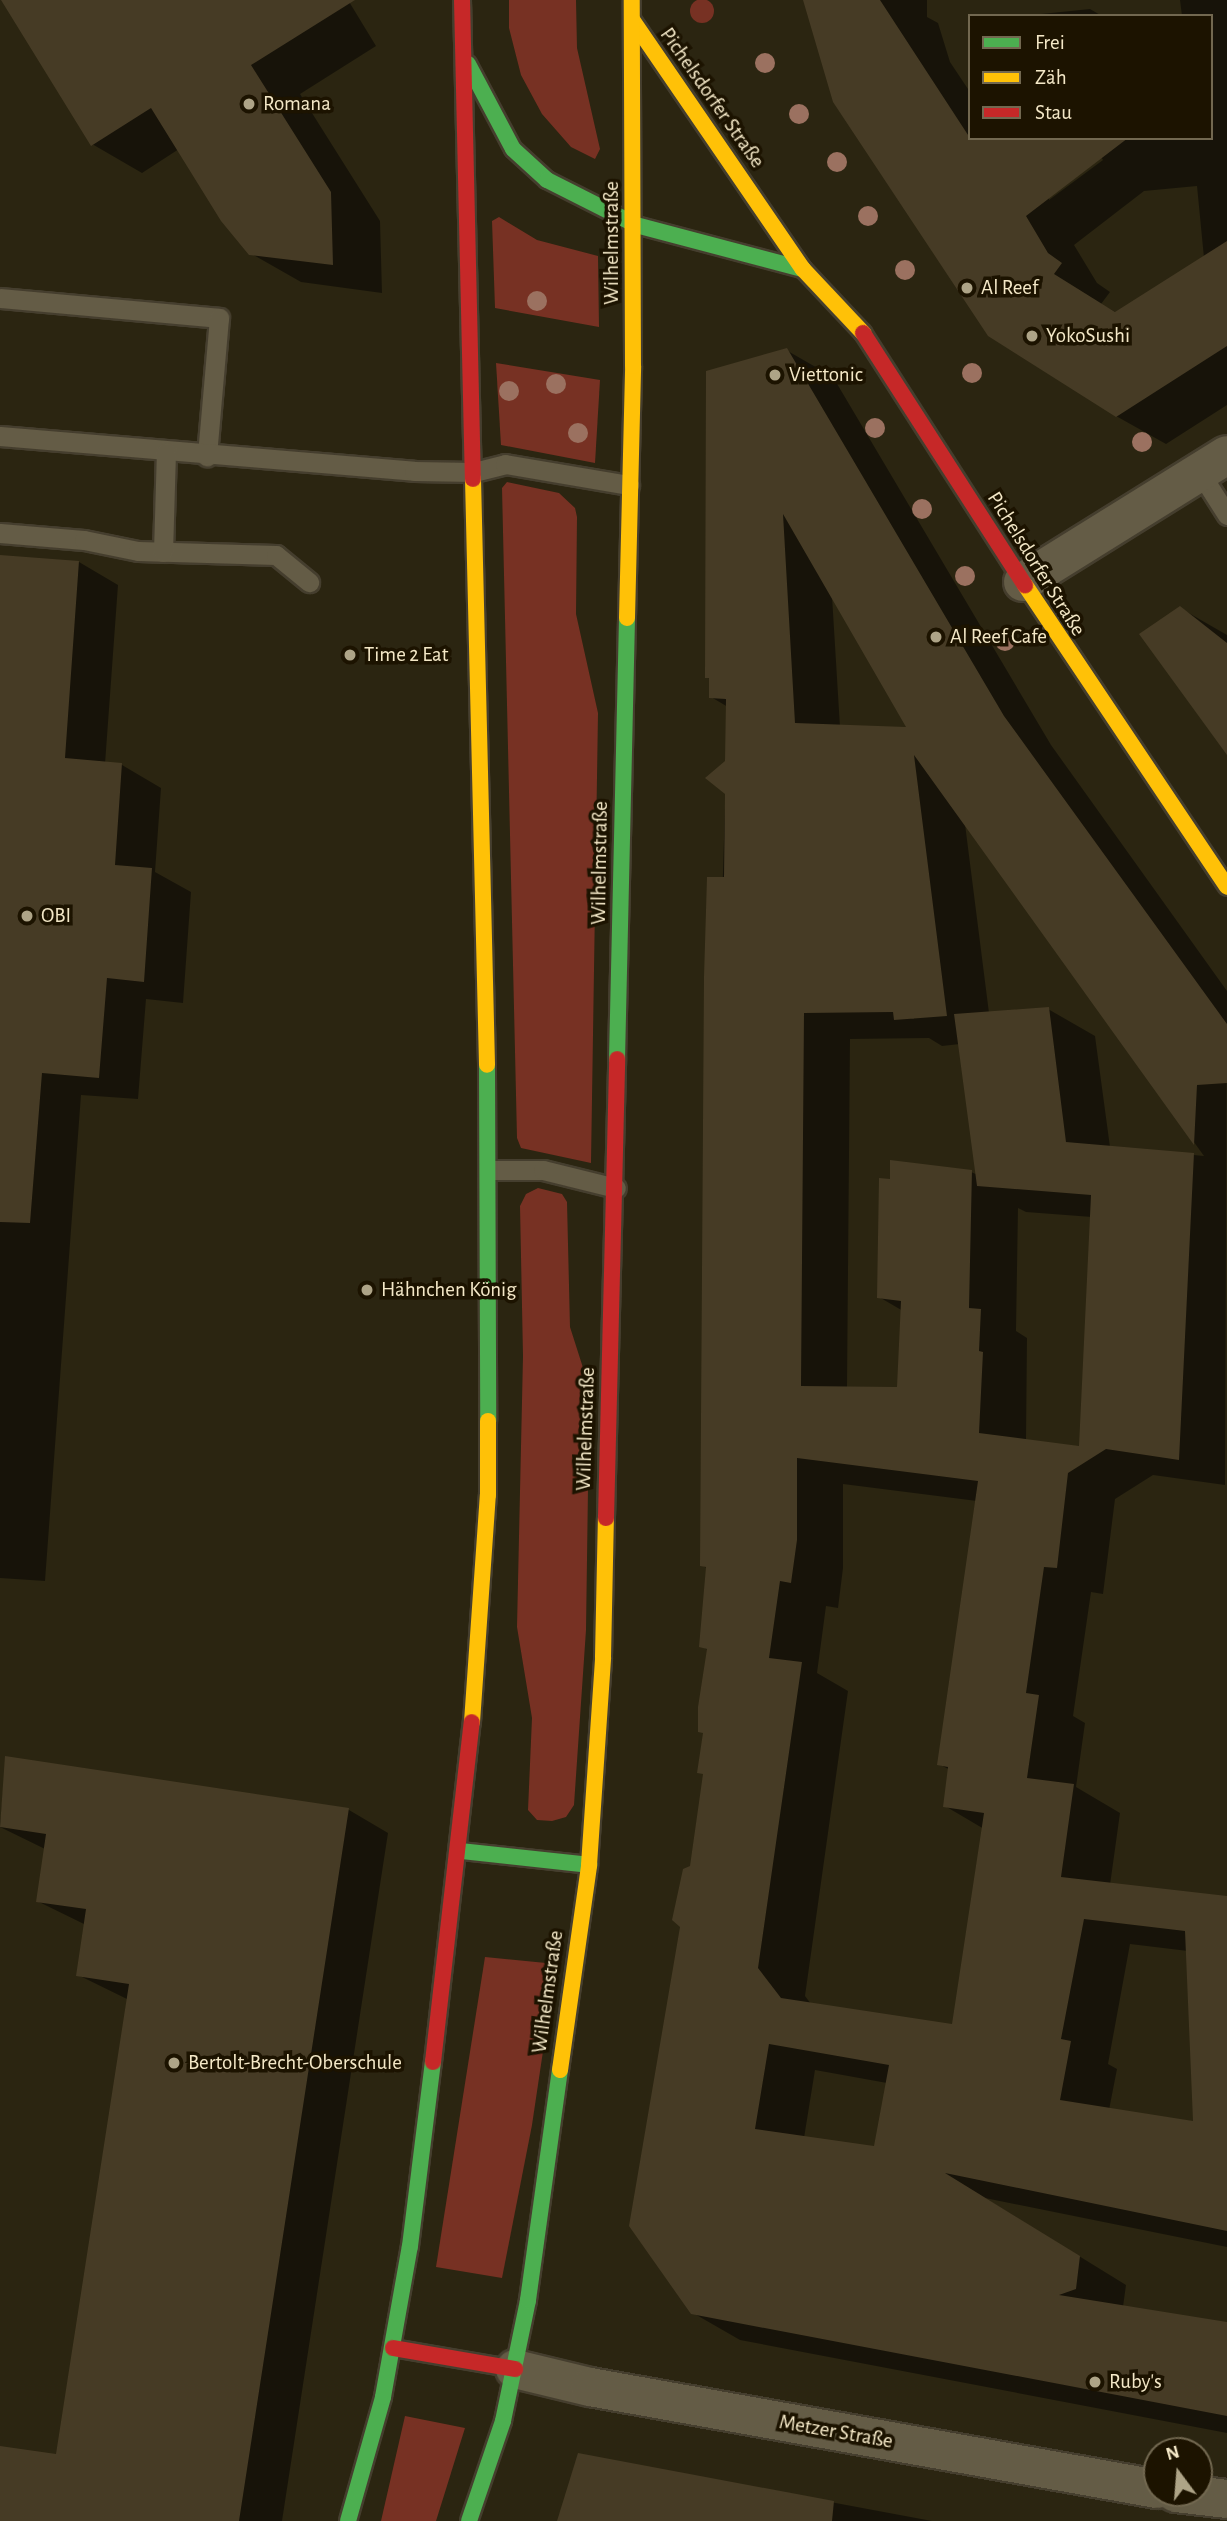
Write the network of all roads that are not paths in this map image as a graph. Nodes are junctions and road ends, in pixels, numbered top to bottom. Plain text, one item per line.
1 (463, 0) edge
2 (632, 0) edge
3 (633, 21) junction
4 (463, 55) junction
5 (636, 225) junction
6 (803, 269) junction
7 (0, 298) edge
8 (0, 436) edge
9 (166, 452) junction
10 (206, 456) junction
11 (1213, 463) edge
12 (474, 472) junction
13 (629, 485) junction
14 (1227, 515) edge
15 (0, 533) edge
16 (163, 552) junction
17 (309, 582) dead end
18 (1023, 582) junction
19 (1227, 887) edge
20 (489, 1170) junction
21 (616, 1188) junction
22 (461, 1851) junction
23 (589, 1865) junction
24 (393, 2348) junction
25 (515, 2369) junction
26 (1143, 2487) edge
27 (348, 2521) edge
28 (469, 2521) edge

1 - 4 main road
2 - 3 main road, Wilhelmstraße
3 - 5 main road, Wilhelmstraße
3 - 6 main road, Pichelsdorfer Straße
4 - 5 main road
4 - 12 main road
5 - 6 main road
5 - 13 main road, Wilhelmstraße
6 - 18 main road, Pichelsdorfer Straße
7 - 10 lane
8 - 9 lane
9 - 10 lane
9 - 16 lane
10 - 12 lane
11 - 14 lane
11 - 18 street
12 - 13 lane
12 - 20 main road
13 - 21 main road, Wilhelmstraße
15 - 16 lane
16 - 17 lane
18 - 19 main road, Pichelsdorfer Straße
20 - 21 lane
20 - 22 main road
21 - 23 main road, Wilhelmstraße
22 - 23 main road
22 - 24 main road
23 - 25 main road, Wilhelmstraße
24 - 25 main road
24 - 27 main road
25 - 26 street, Metzer Straße
25 - 28 main road, Wilhelmstraße

